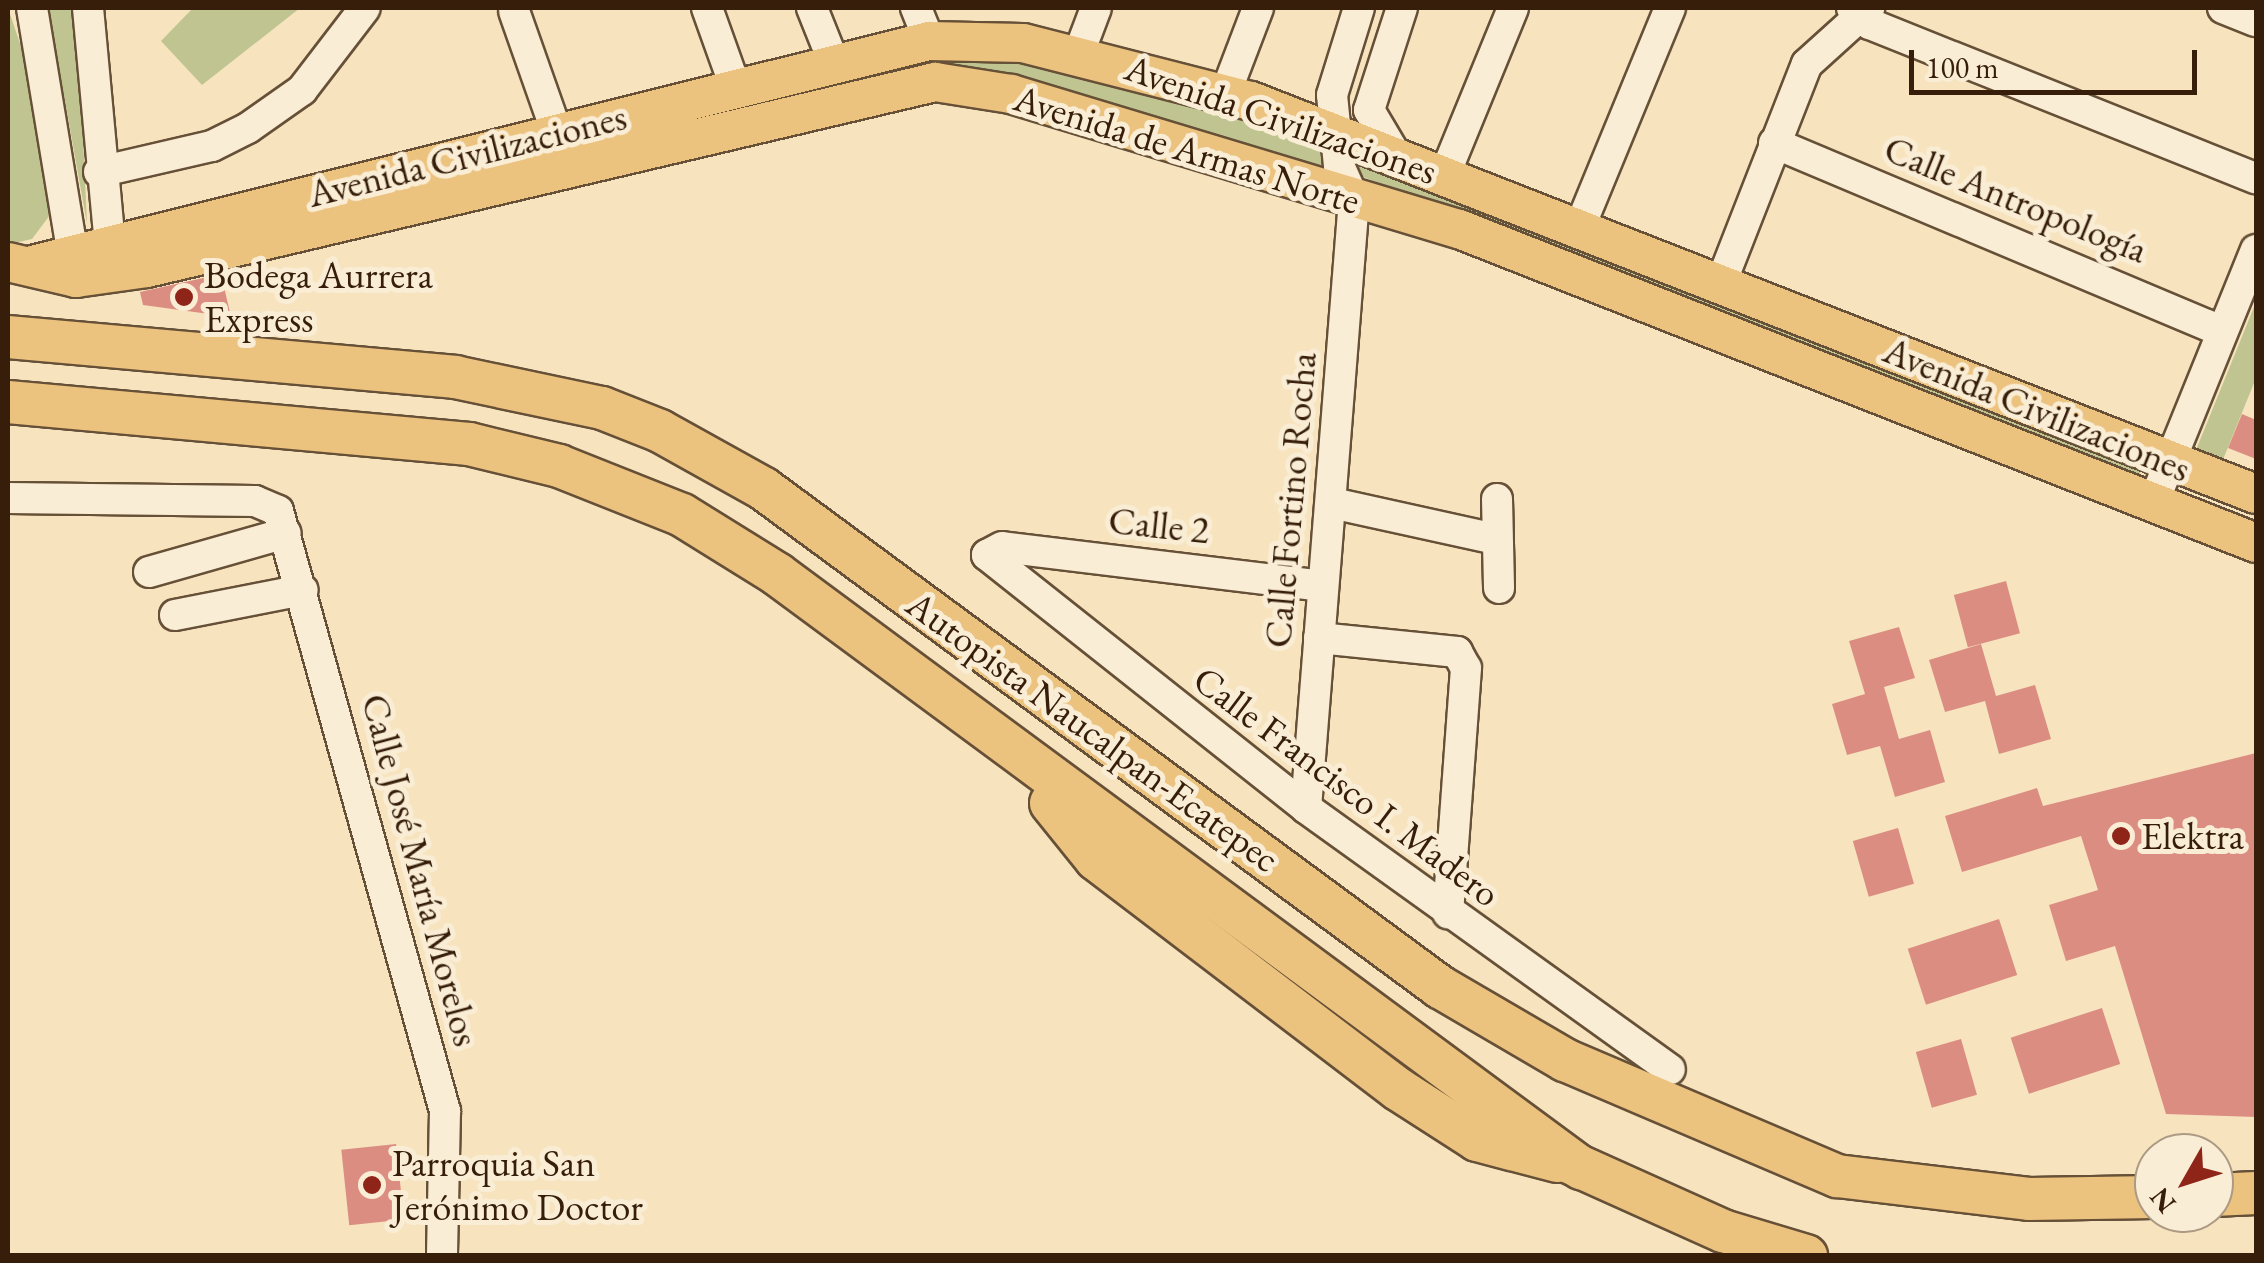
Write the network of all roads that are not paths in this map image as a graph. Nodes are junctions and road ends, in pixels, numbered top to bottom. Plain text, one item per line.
1 (32, 8) edge
2 (88, 8) edge
3 (366, 8) edge
4 (707, 8) edge
5 (812, 8) edge
6 (1258, 8) edge
7 (1359, 8) edge
8 (1402, 8) edge
9 (1512, 8) edge
10 (1670, 8) edge
11 (2223, 8) edge
12 (1860, 10) edge
13 (514, 11) dead end
14 (2256, 21) edge
15 (923, 24) edge
16 (1088, 32) edge
17 (968, 39) junction
18 (834, 63) junction
19 (1162, 75) junction
20 (962, 87) junction
21 (736, 89) junction
22 (1239, 96) junction
23 (1092, 117) junction
24 (608, 121) junction
25 (558, 133) junction
26 (1146, 134) junction
27 (1334, 134) junction
28 (1774, 144) junction
29 (1394, 154) junction
30 (618, 159) junction
31 (1234, 162) junction
32 (98, 172) junction
33 (1445, 174) junction
34 (2256, 178) edge
35 (1354, 200) junction
36 (1580, 224) junction
37 (2256, 250) edge
38 (92, 261) junction
39 (22, 263) edge
40 (1722, 282) junction
41 (2222, 332) junction
42 (8, 337) edge
43 (8, 402) edge
44 (2169, 462) junction
45 (2256, 494) edge
46 (8, 498) edge
47 (1497, 500) dead end
48 (2154, 502) junction
49 (1332, 503) junction
50 (282, 522) junction
51 (1496, 539) junction
52 (2256, 543) edge
53 (988, 555) joint
54 (149, 572) dead end
55 (1323, 586) junction
56 (1499, 588) dead end
57 (303, 590) junction
58 (175, 615) dead end
59 (1318, 638) junction
60 (1003, 745) junction
61 (1051, 803) junction
62 (1306, 808) junction
63 (1448, 913) junction
64 (1670, 1070) dead end
65 (1540, 1149) junction
66 (1581, 1168) junction
67 (2134, 1197) edge
68 (442, 1256) edge
69 (1806, 1256) edge

1 - 38 street
2 - 32 street
3 - 32 street
4 - 21 street
5 - 18 street
6 - 22 street
7 - 27 street
8 - 29 street
9 - 33 street
10 - 36 street
11 - 14 street
12 - 28 street
12 - 34 street
13 - 25 street
15 - 17 main road, Avenida Civilizaciones
15 - 18 main road, Avenida Civilizaciones
16 - 17 main road, Avenida Civilizaciones
16 - 19 main road, Avenida Civilizaciones
16 - 23 main road
17 - 20 main road
18 - 21 main road, Avenida Civilizaciones
19 - 22 main road, Avenida Civilizaciones
19 - 26 main road
20 - 23 main road, Avenida de Armas Norte
20 - 30 main road, Avenida de Armas Norte
21 - 24 main road, Avenida Civilizaciones
22 - 27 main road, Avenida Civilizaciones
22 - 31 main road
23 - 26 main road, Avenida de Armas Norte
24 - 25 main road, Avenida Civilizaciones
24 - 30 main road
25 - 38 main road, Avenida Civilizaciones
26 - 31 main road, Avenida de Armas Norte
27 - 29 main road, Avenida Civilizaciones
27 - 35 street
28 - 40 street
28 - 41 street, Calle Antropología
29 - 33 main road, Avenida Civilizaciones
30 - 38 main road, Avenida de Armas Norte
31 - 35 main road, Avenida de Armas Norte
32 - 38 street
33 - 36 main road, Avenida Civilizaciones
35 - 48 main road, Avenida de Armas Norte
35 - 49 street, Calle Fortino Rocha
36 - 40 main road, Avenida Civilizaciones
37 - 41 street
38 - 39 main road, Avenida Civilizaciones
40 - 44 main road, Avenida Civilizaciones
41 - 44 street
42 - 67 highway, Autopista Naucalpan-Ecatepec
43 - 60 highway, Autopista Naucalpan-Ecatepec
44 - 45 main road, Avenida Civilizaciones
44 - 48 street
46 - 50 street
47 - 51 street
48 - 52 main road, Avenida de Armas Norte
49 - 51 street
49 - 55 street, Calle Fortino Rocha
50 - 54 street
50 - 57 street, Calle José María Morelos
51 - 56 street
53 - 55 street, Calle 2
53 - 62 street, Calle Francisco I. Madero
55 - 59 street, Calle Fortino Rocha
57 - 58 street
57 - 68 street, Calle José María Morelos
59 - 62 street, Calle Fortino Rocha
59 - 63 street
60 - 61 highway, Autopista Naucalpan-Ecatepec
60 - 65 highway, Autopista Naucalpan-Ecatepec
60 - 66 highway, Autopista Naucalpan-Ecatepec
61 - 65 highway, Autopista Naucalpan-Ecatepec
61 - 66 highway, Autopista Naucalpan-Ecatepec
62 - 63 street, Calle Francisco I. Madero
63 - 64 street, Calle Francisco I. Madero
65 - 66 highway, Autopista Naucalpan-Ecatepec
66 - 69 highway, Autopista Naucalpan-Ecatepec

